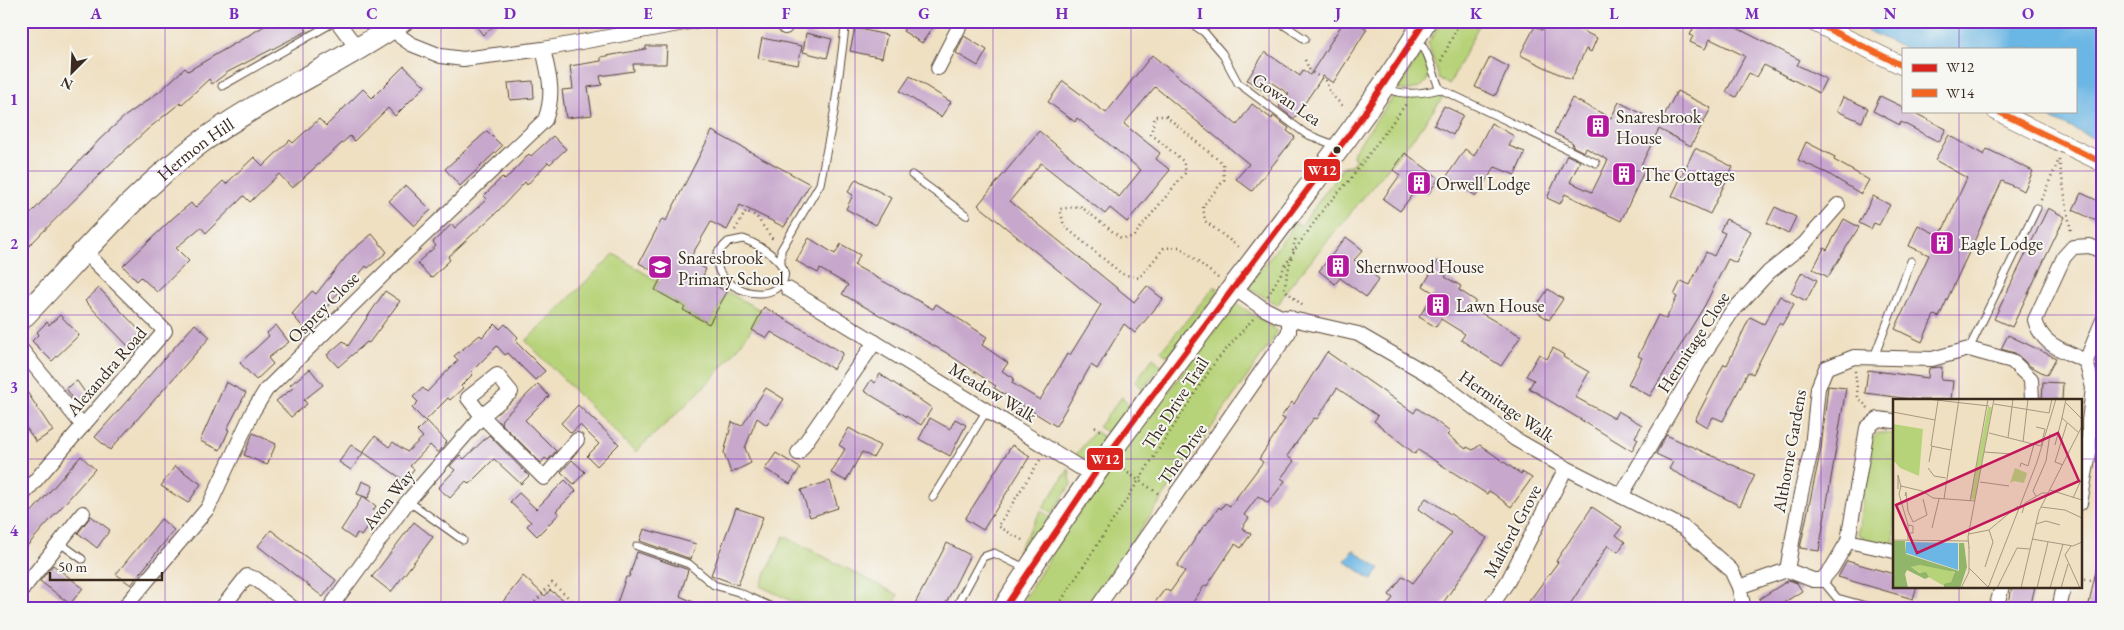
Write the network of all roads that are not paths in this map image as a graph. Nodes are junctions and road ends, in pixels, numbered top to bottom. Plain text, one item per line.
1 (337, 21) edge
2 (695, 21) edge
3 (846, 21) edge
4 (962, 21) edge
5 (1188, 21) edge
6 (1278, 21) edge
7 (1811, 21) edge
8 (674, 22) edge
9 (398, 24) edge
10 (1419, 30) edge
11 (1305, 39) dead end
12 (357, 48) junction
13 (543, 49) junction
14 (1902, 66) edge
15 (938, 68) dead end
16 (222, 86) dead end
17 (1384, 86) junction
18 (1440, 89) junction
19 (1998, 112) edge
20 (1340, 147) junction
21 (1596, 163) dead end
22 (2103, 163) edge
23 (912, 175) dead end
24 (1838, 205) dead end
25 (2037, 208) road end
26 (966, 215) dead end
27 (85, 252) junction
28 (2103, 252) edge
29 (1910, 261) dead end
30 (781, 263) junction
31 (1226, 283) junction
32 (785, 286) junction
33 (1289, 317) junction
34 (21, 319) edge
35 (2103, 320) edge
36 (874, 342) junction
37 (21, 349) edge
38 (1969, 349) junction
39 (1874, 358) junction
40 (2086, 361) junction
41 (2032, 399) edge
42 (987, 410) junction
43 (1893, 421) edge
44 (83, 426) junction
45 (577, 440) dead end
46 (798, 453) dead end
47 (1566, 468) junction
48 (1092, 475) junction
49 (2082, 492) edge
50 (1621, 496) junction
51 (21, 497) edge
52 (933, 497) dead end
53 (408, 501) junction
54 (82, 514) dead end
55 (462, 540) dead end
56 (1848, 541) junction
57 (60, 543) junction
58 (637, 546) dead end
59 (1893, 551) edge
60 (82, 559) dead end
61 (1028, 570) junction
62 (1787, 570) junction
63 (1822, 580) junction
64 (1740, 587) junction
65 (2001, 588) edge
66 (2064, 588) edge
67 (21, 591) edge
68 (123, 609) edge
69 (221, 609) edge
70 (294, 609) edge
71 (329, 609) edge
72 (776, 609) edge
73 (955, 609) edge
74 (1004, 609) edge
75 (1096, 609) edge
76 (1489, 609) edge
77 (1744, 609) edge
78 (1877, 609) edge
79 (1996, 609) edge
80 (2059, 609) edge

1 - 12 street
1 - 16 lane
2 - 8 street
3 - 30 lane
4 - 15 street
5 - 20 lane, Gowan Lea
6 - 11 lane
7 - 14 street
8 - 13 street
9 - 12 main road, Hermon Hill
9 - 13 street
10 - 17 main road
10 - 18 lane
12 - 27 main road, Hermon Hill
13 - 68 street, Osprey Close
17 - 18 lane
17 - 20 main road
18 - 21 lane
19 - 22 street
20 - 31 main road
23 - 26 lane
24 - 50 street, Hermitage Close
25 - 38 lane
27 - 34 main road, Hermon Hill
27 - 44 street, Alexandra Road
28 - 40 street
29 - 39 lane
30 - 32 lane
30 - 32 lane
31 - 33 street, Hermitage Walk
31 - 48 main road
32 - 36 street, Meadow Walk
33 - 47 street, Hermitage Walk
33 - 75 street, The Drive
35 - 40 street
36 - 42 street, Meadow Walk
36 - 46 street
37 - 44 street
38 - 39 street, Althorne Gardens
38 - 41 street
39 - 62 street, Althorne Gardens
40 - 49 street
42 - 48 street, Meadow Walk
42 - 52 lane
43 - 56 street
44 - 51 street, Alexandra Road
45 - 53 street, Avon Way
47 - 50 street, Hermitage Walk
47 - 76 street, Malford Grove
48 - 61 main road
50 - 64 street, Hermitage Walk
53 - 55 lane
53 - 71 street, Avon Way
54 - 57 street
56 - 59 street
56 - 63 street
57 - 60 lane
57 - 67 street
58 - 72 lane
61 - 73 lane
61 - 74 main road
62 - 63 street
62 - 64 street
63 - 78 lane
64 - 77 street, Hermitage Walk
65 - 79 street
66 - 80 street
69 - 70 street

